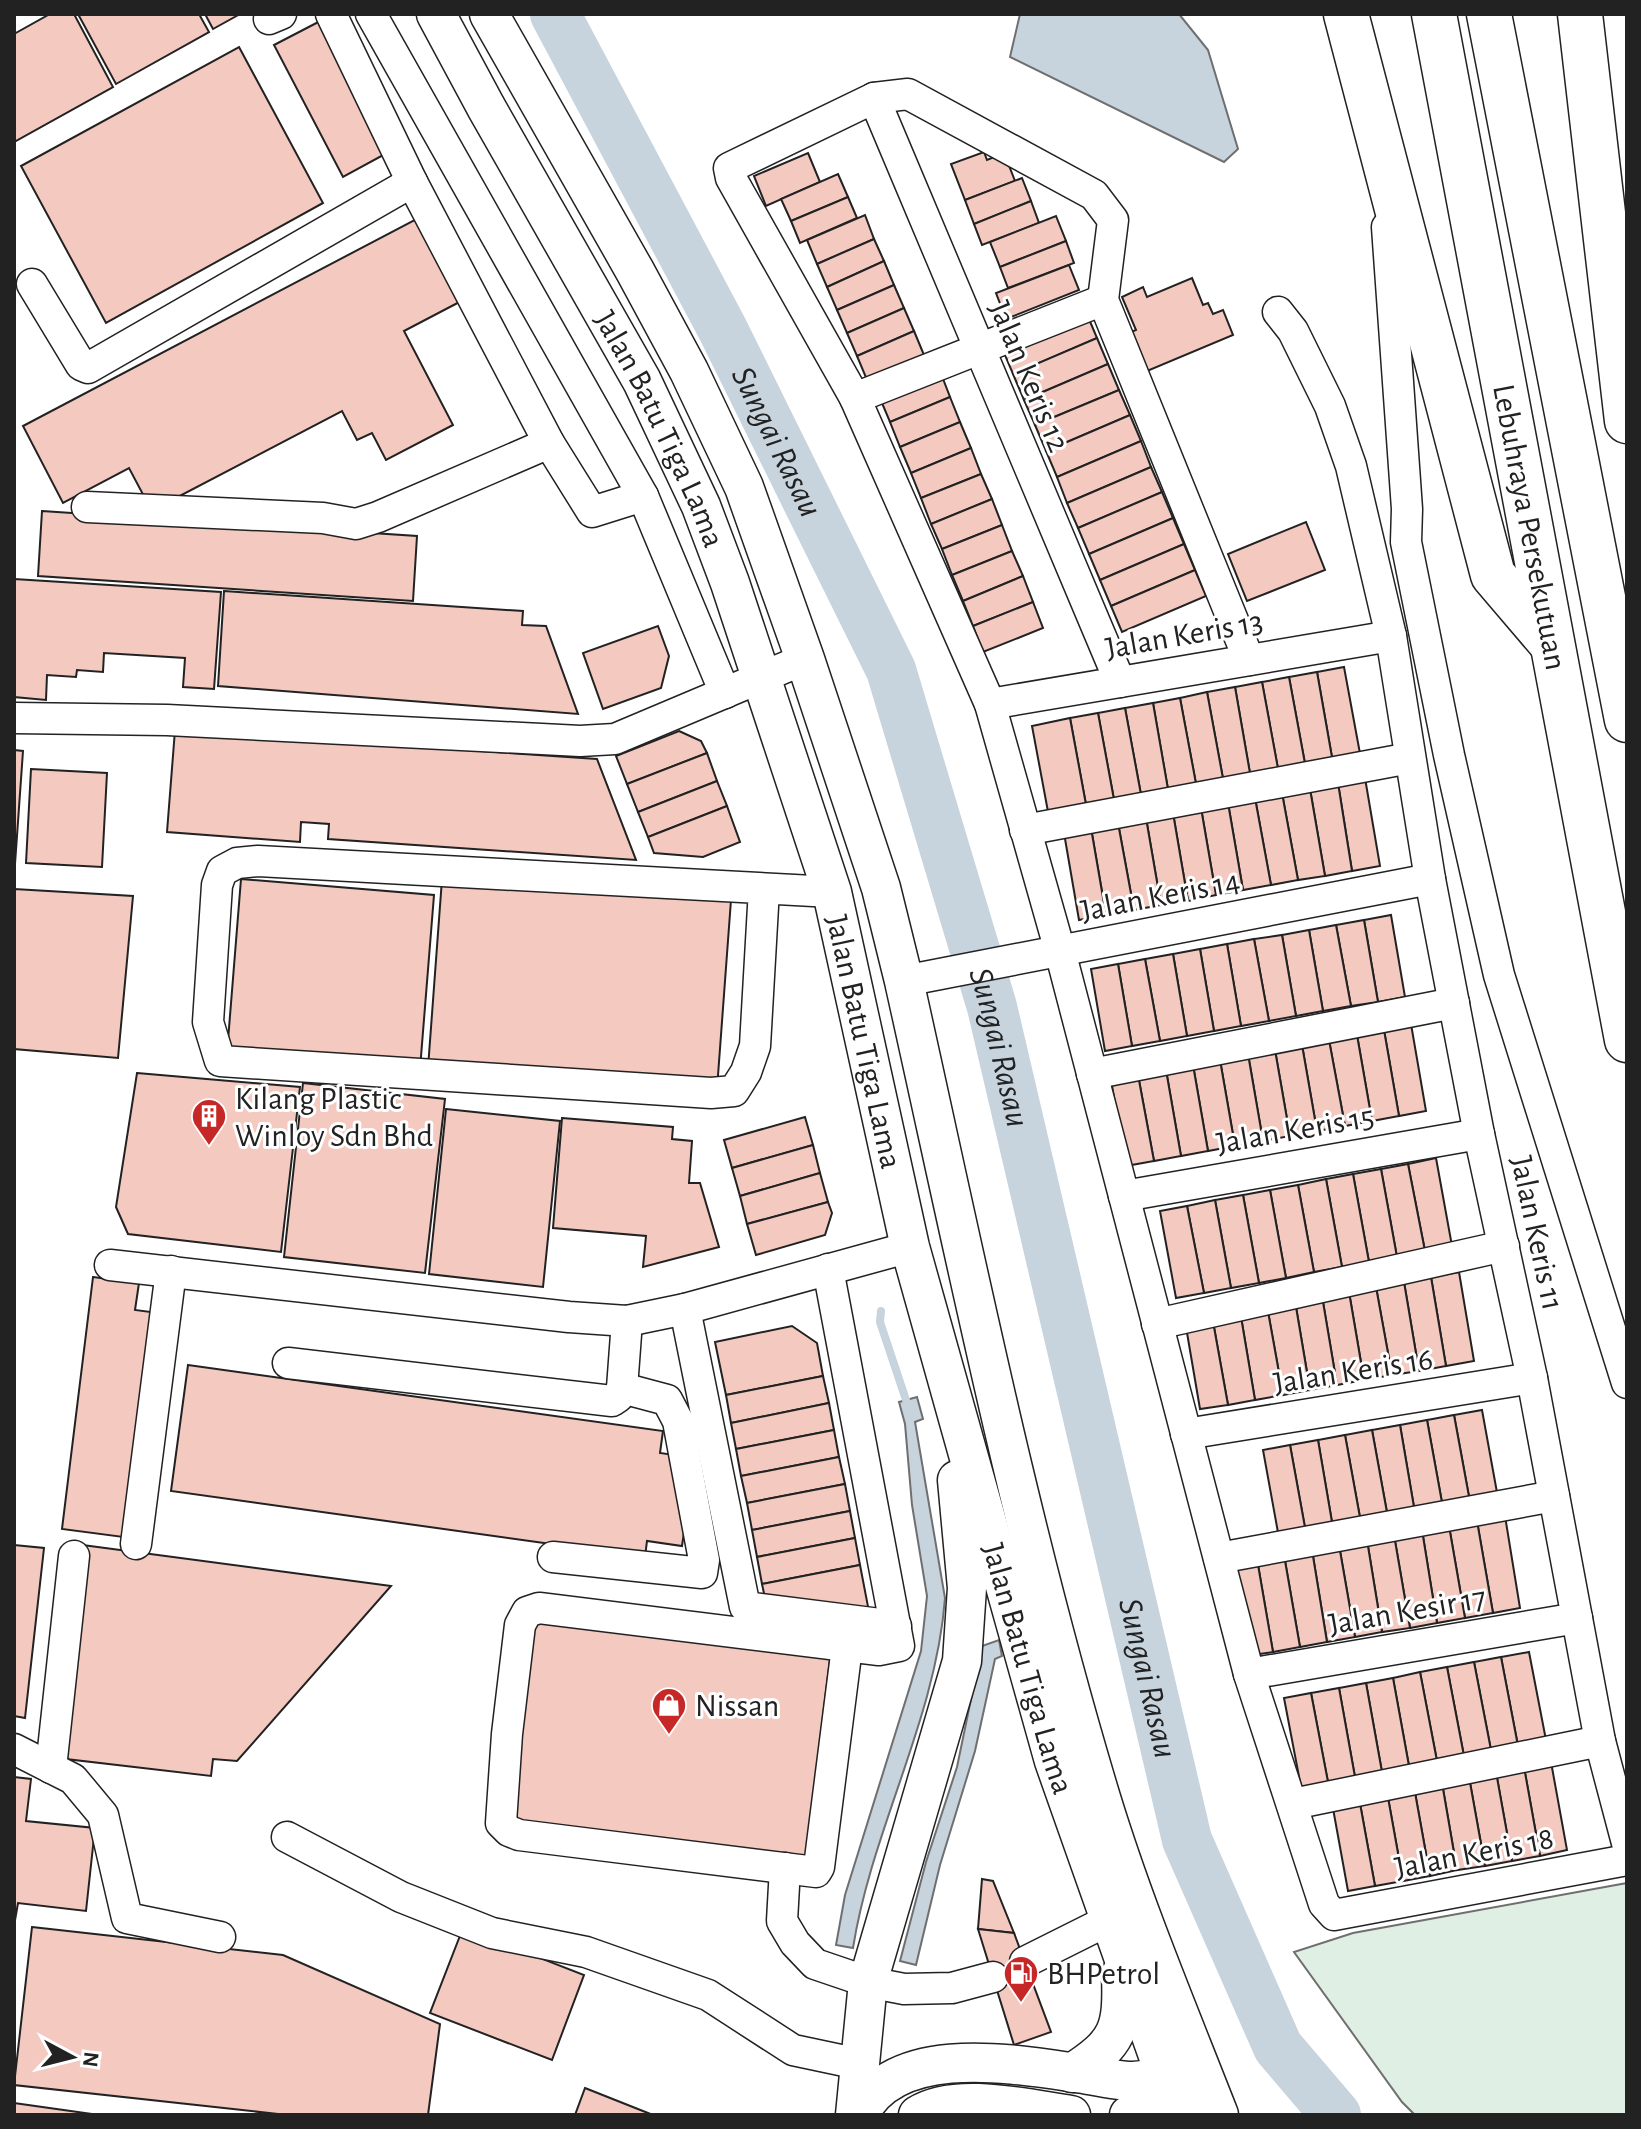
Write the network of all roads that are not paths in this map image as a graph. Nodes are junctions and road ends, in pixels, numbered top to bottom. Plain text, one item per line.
1 (331, 14) edge
2 (371, 14) edge
3 (436, 14) edge
4 (489, 14) edge
5 (1346, 14) edge
6 (1434, 14) edge
7 (1489, 14) edge
8 (1580, 14) edge
9 (874, 98) junction
10 (1381, 146) junction
11 (412, 182) junction
12 (1613, 199) edge
13 (32, 284) dead end
14 (1103, 300) junction
15 (1278, 312) dead end
16 (980, 349) junction
17 (855, 398) junction
18 (1627, 421) edge
19 (549, 443) junction
20 (643, 496) junction
21 (87, 507) dead end
22 (1391, 636) junction
23 (1553, 645) junction
24 (805, 659) junction
25 (1249, 660) junction
26 (761, 677) junction
27 (1120, 682) junction
28 (725, 693) junction
29 (990, 704) junction
30 (14, 718) edge
31 (1627, 720) edge
32 (1410, 758) junction
33 (1025, 830) junction
34 (1430, 879) junction
35 (764, 889) junction
36 (832, 892) junction
37 (1060, 951) junction
38 (904, 981) junction
39 (1454, 1003) junction
40 (1627, 1040) edge
41 (1092, 1074) junction
42 (1479, 1134) junction
43 (1124, 1196) junction
44 (1504, 1246) junction
45 (910, 1247) junction
46 (110, 1265) dead end
47 (828, 1269) junction
48 (171, 1271) junction
49 (685, 1309) junction
50 (627, 1321) junction
51 (1157, 1324) junction
52 (288, 1363) dead end
53 (1532, 1378) junction
54 (1627, 1383) edge
55 (949, 1386) junction
56 (622, 1388) junction
57 (1186, 1434) junction
58 (1554, 1496) junction
59 (136, 1544) dead end
60 (74, 1556) dead end
61 (553, 1557) dead end
62 (1219, 1558) junction
63 (1577, 1618) junction
64 (896, 1626) junction
65 (847, 1647) junction
66 (1249, 1674) junction
67 (1600, 1741) junction
68 (14, 1749) edge
69 (51, 1768) junction
70 (1293, 1804) junction
71 (287, 1837) dead end
72 (1627, 1843) edge
73 (1627, 1860) edge
74 (785, 1868) junction
75 (1115, 1936) junction
76 (220, 1937) dead end
77 (1025, 1962) dead end
78 (993, 1977) dead end
79 (868, 1982) junction
80 (859, 2064) junction
81 (1072, 2073) junction
82 (1210, 2089) edge
83 (1172, 2098) edge
84 (857, 2115) edge
85 (918, 2115) edge
86 (1071, 2115) edge
87 (1129, 2115) edge

1 - 11 street
2 - 20 street
3 - 26 main road, Jalan Batu Tiga Lama
4 - 24 main road, Jalan Batu Tiga Lama
5 - 10 highway
6 - 23 highway, Lebuhraya Persekutuan
7 - 31 highway, Lebuhraya Persekutuan
8 - 12 highway
9 - 14 street
9 - 16 street, Jalan Keris 12
9 - 17 street
10 - 23 highway
10 - 54 street
11 - 13 street
11 - 19 street
12 - 18 highway
14 - 16 street
14 - 25 street
15 - 22 street, Jalan Keris 11
16 - 17 street
16 - 27 street, Jalan Keris 12
17 - 29 street
19 - 20 street
19 - 21 street
20 - 28 street
22 - 25 street, Jalan Keris 13
22 - 32 street, Jalan Keris 11
23 - 40 highway, Lebuhraya Persekutuan
24 - 26 street
24 - 38 main road, Jalan Batu Tiga Lama
25 - 27 street, Jalan Keris 13
26 - 28 street
26 - 36 main road, Jalan Batu Tiga Lama
27 - 29 street, Jalan Keris 13
28 - 30 street
29 - 33 street
32 - 33 street
32 - 34 street, Jalan Keris 11
33 - 37 street
34 - 37 street, Jalan Keris 14
34 - 39 street, Jalan Keris 11
35 - 35 street
35 - 36 street
36 - 45 main road, Jalan Batu Tiga Lama
37 - 38 street, Jalan Keris 14
37 - 41 street
38 - 82 main road, Jalan Batu Tiga Lama
39 - 41 street
39 - 42 street, Jalan Keris 11
41 - 43 street
42 - 43 street, Jalan Keris 15
42 - 44 street, Jalan Keris 11
43 - 51 street
44 - 51 street
44 - 53 street, Jalan Keris 11
45 - 47 street
45 - 55 main road, Jalan Batu Tiga Lama
46 - 48 street
47 - 49 street
47 - 64 street
48 - 50 street
48 - 59 street
49 - 50 street
49 - 64 street
50 - 56 street
51 - 57 street
52 - 56 street
53 - 57 street, Jalan Keris 16
53 - 58 street, Jalan Keris 11
55 - 75 main road, Jalan Batu Tiga Lama
55 - 79 main road
56 - 61 street
57 - 62 street
58 - 62 street
58 - 63 street, Jalan Keris 11
60 - 69 street
62 - 66 street
63 - 66 street, Jalan Kesir 17
63 - 67 street, Jalan Keris 11
64 - 65 street
65 - 74 street
65 - 74 street
66 - 70 street
67 - 70 street
67 - 72 street, Jalan Keris 11
68 - 69 street
69 - 76 street
70 - 73 street, Jalan Keris 18
71 - 80 street
74 - 79 street
75 - 77 street
75 - 81 main road
75 - 83 main road, Jalan Batu Tiga Lama
78 - 79 street
79 - 80 main road
80 - 84 main road
81 - 83 main road
81 - 84 main road
82 - 83 main road
83 - 87 main road
85 - 86 main road

